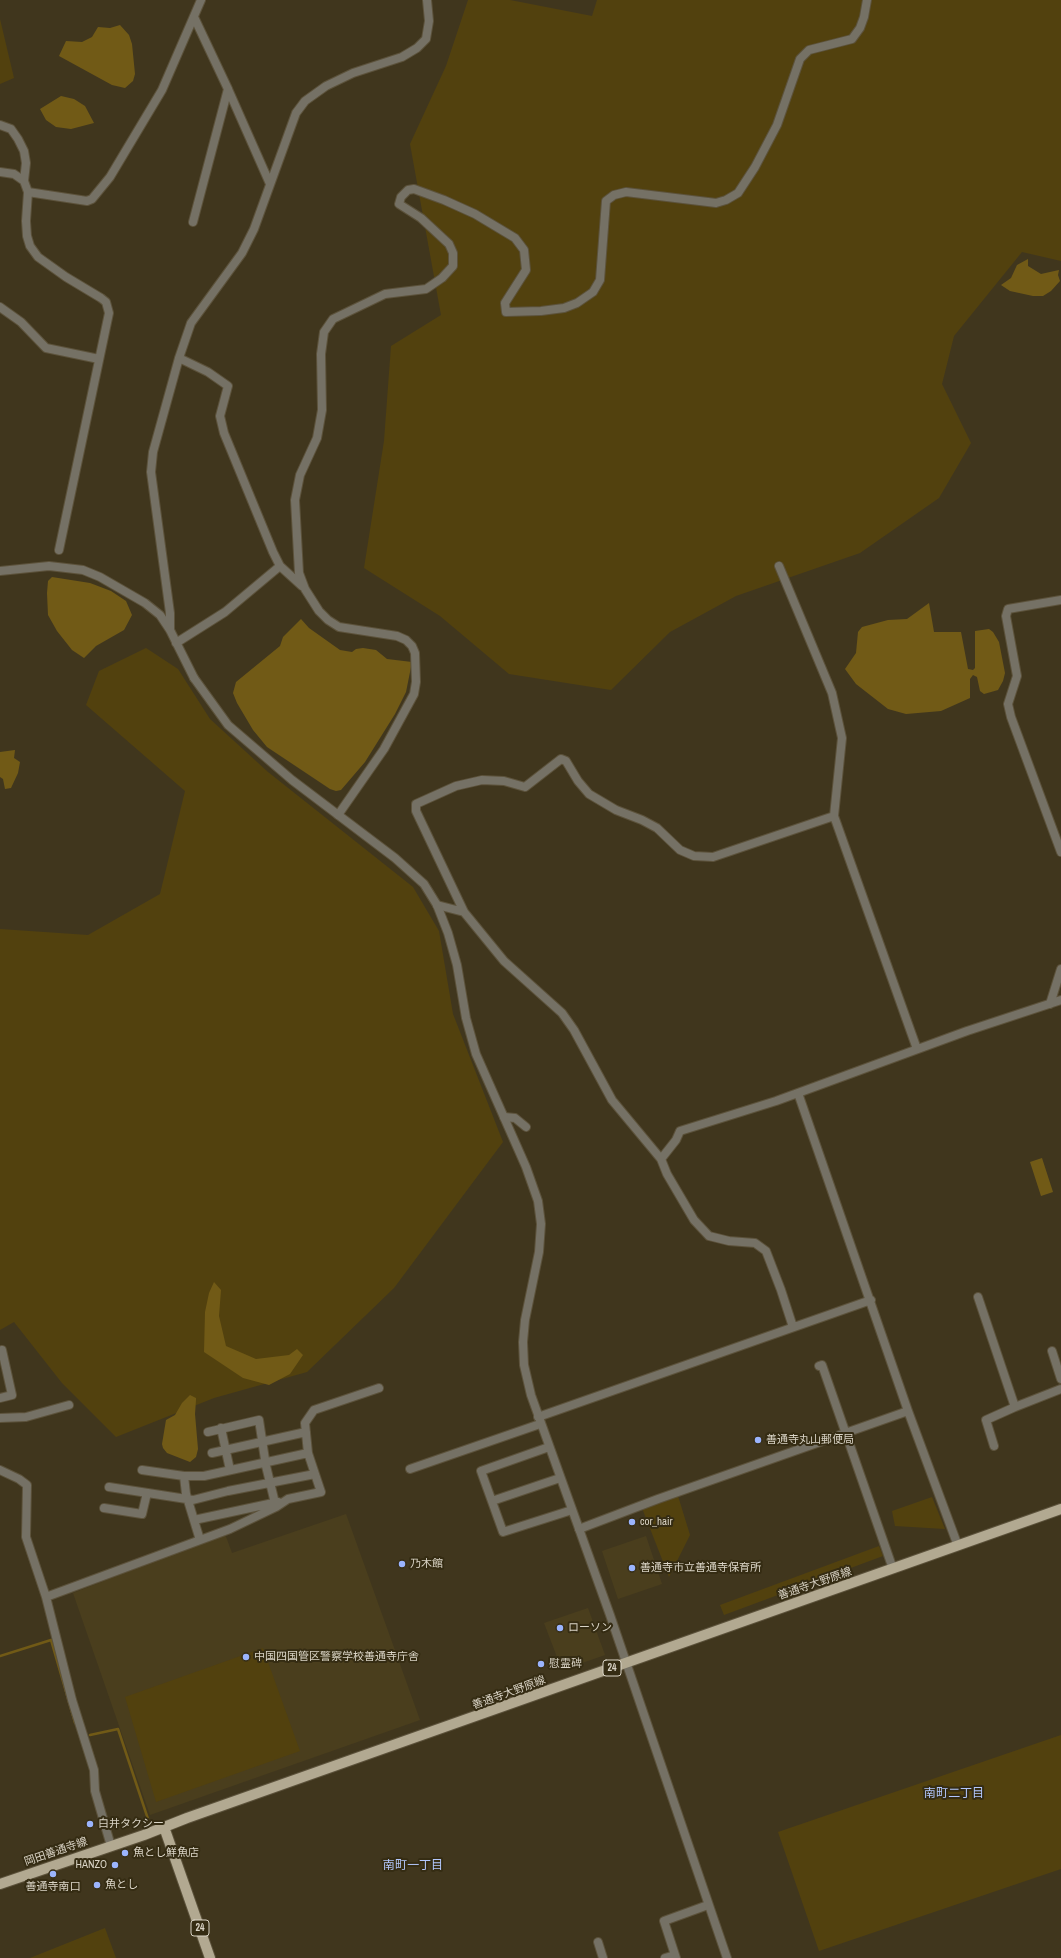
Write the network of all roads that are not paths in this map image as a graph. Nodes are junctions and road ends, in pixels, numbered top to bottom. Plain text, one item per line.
1 (201, 0) edge
2 (427, 0) edge
3 (867, 0) edge
4 (194, 17) junction
5 (228, 89) junction
6 (0, 125) edge
7 (0, 172) edge
8 (24, 181) junction
9 (270, 184) junction
10 (28, 192) junction
11 (193, 222) dead end
12 (0, 307) edge
13 (179, 358) junction
14 (99, 360) junction
15 (59, 550) dead end
16 (280, 566) junction
17 (779, 566) dead end
18 (0, 571) edge
19 (305, 589) junction
20 (1061, 600) edge
21 (170, 630) junction
22 (176, 643) junction
23 (338, 815) junction
24 (834, 816) junction
25 (1061, 852) edge
26 (437, 905) junction
27 (464, 912) junction
28 (1061, 969) edge
29 (1061, 1000) edge
30 (1050, 1004) junction
31 (917, 1049) junction
32 (798, 1093) junction
33 (504, 1117) junction
34 (526, 1127) dead end
35 (661, 1159) junction
36 (978, 1297) dead end
37 (871, 1300) junction
38 (793, 1327) junction
39 (2, 1350) dead end
40 (1052, 1352) dead end
41 (819, 1366) dead end
42 (1061, 1379) edge
43 (379, 1388) dead end
44 (1061, 1389) edge
45 (0, 1398) edge
46 (69, 1405) dead end
47 (1016, 1407) junction
48 (908, 1411) junction
49 (0, 1418) edge
50 (539, 1421) junction
51 (221, 1428) junction
52 (208, 1432) dead end
53 (306, 1432) junction
54 (845, 1432) junction
55 (262, 1442) junction
56 (994, 1446) dead end
57 (548, 1447) junction
58 (226, 1450) junction
59 (308, 1453) junction
60 (212, 1454) dead end
61 (266, 1462) junction
62 (410, 1469) dead end
63 (0, 1470) edge
64 (142, 1470) dead end
65 (230, 1470) junction
66 (315, 1474) junction
67 (184, 1476) junction
68 (560, 1478) junction
69 (270, 1482) junction
70 (109, 1487) dead end
71 (147, 1493) junction
72 (187, 1499) junction
73 (284, 1501) junction
74 (492, 1501) junction
75 (275, 1503) junction
76 (104, 1508) dead end
77 (1061, 1509) edge
78 (572, 1510) junction
79 (194, 1520) junction
80 (579, 1529) junction
81 (200, 1540) junction
82 (958, 1546) junction
83 (893, 1569) junction
84 (46, 1597) junction
85 (625, 1663) junction
86 (164, 1827) junction
87 (111, 1846) junction
88 (0, 1884) edge
89 (708, 1905) junction
90 (598, 1942) dead end
91 (675, 1956) edge
92 (601, 1957) edge
93 (210, 1958) edge
94 (665, 1958) edge
95 (727, 1958) edge

1 - 4 street
2 - 9 street
3 - 19 street
4 - 5 street
4 - 10 street
5 - 9 street
5 - 11 street
6 - 8 street
7 - 8 street
8 - 10 street
9 - 13 street
10 - 14 street
12 - 14 street
13 - 16 street
13 - 21 street
14 - 15 street
16 - 19 street
16 - 22 street
17 - 24 street
18 - 21 street
19 - 23 street
20 - 25 street
21 - 22 street
22 - 23 street
23 - 26 street
24 - 27 street
24 - 31 street
26 - 27 street
26 - 33 street
27 - 35 street
28 - 30 street
29 - 30 street
30 - 31 street
31 - 32 street
32 - 35 street
32 - 37 street
33 - 34 street
33 - 50 street
35 - 38 street
36 - 47 street
37 - 38 street
37 - 48 street
38 - 50 street
39 - 45 street
40 - 42 street
41 - 54 street
43 - 53 street
44 - 47 street
46 - 49 street
47 - 56 street
48 - 54 street
48 - 82 street
50 - 57 street
50 - 62 street
51 - 52 street
51 - 55 street
51 - 58 street
53 - 55 street
53 - 59 street
54 - 80 street
54 - 83 street
55 - 58 street
55 - 61 street
57 - 68 street
57 - 74 street
58 - 60 street
58 - 65 street
59 - 61 street
59 - 66 street
61 - 65 street
61 - 69 street
63 - 84 street
64 - 67 street
65 - 67 street
66 - 69 street
66 - 73 street
67 - 72 street
68 - 74 street
68 - 78 street
69 - 72 street
69 - 75 street
70 - 71 street
71 - 72 street
71 - 76 street
72 - 79 street
73 - 75 street
73 - 81 street
74 - 78 street
75 - 79 street
77 - 82 main road, 善通寺大野原線 / 24
78 - 80 street
79 - 81 street
80 - 85 street
81 - 84 street
82 - 83 main road, 善通寺大野原線 / 24
83 - 85 main road, 善通寺大野原線 / 24
84 - 87 street
85 - 86 main road, 善通寺大野原線 / 24
85 - 89 street
86 - 87 main road, 岡田善通寺線
86 - 93 main road, 24
87 - 88 main road, 岡田善通寺線
89 - 91 street
89 - 95 street
90 - 92 street
91 - 94 street

